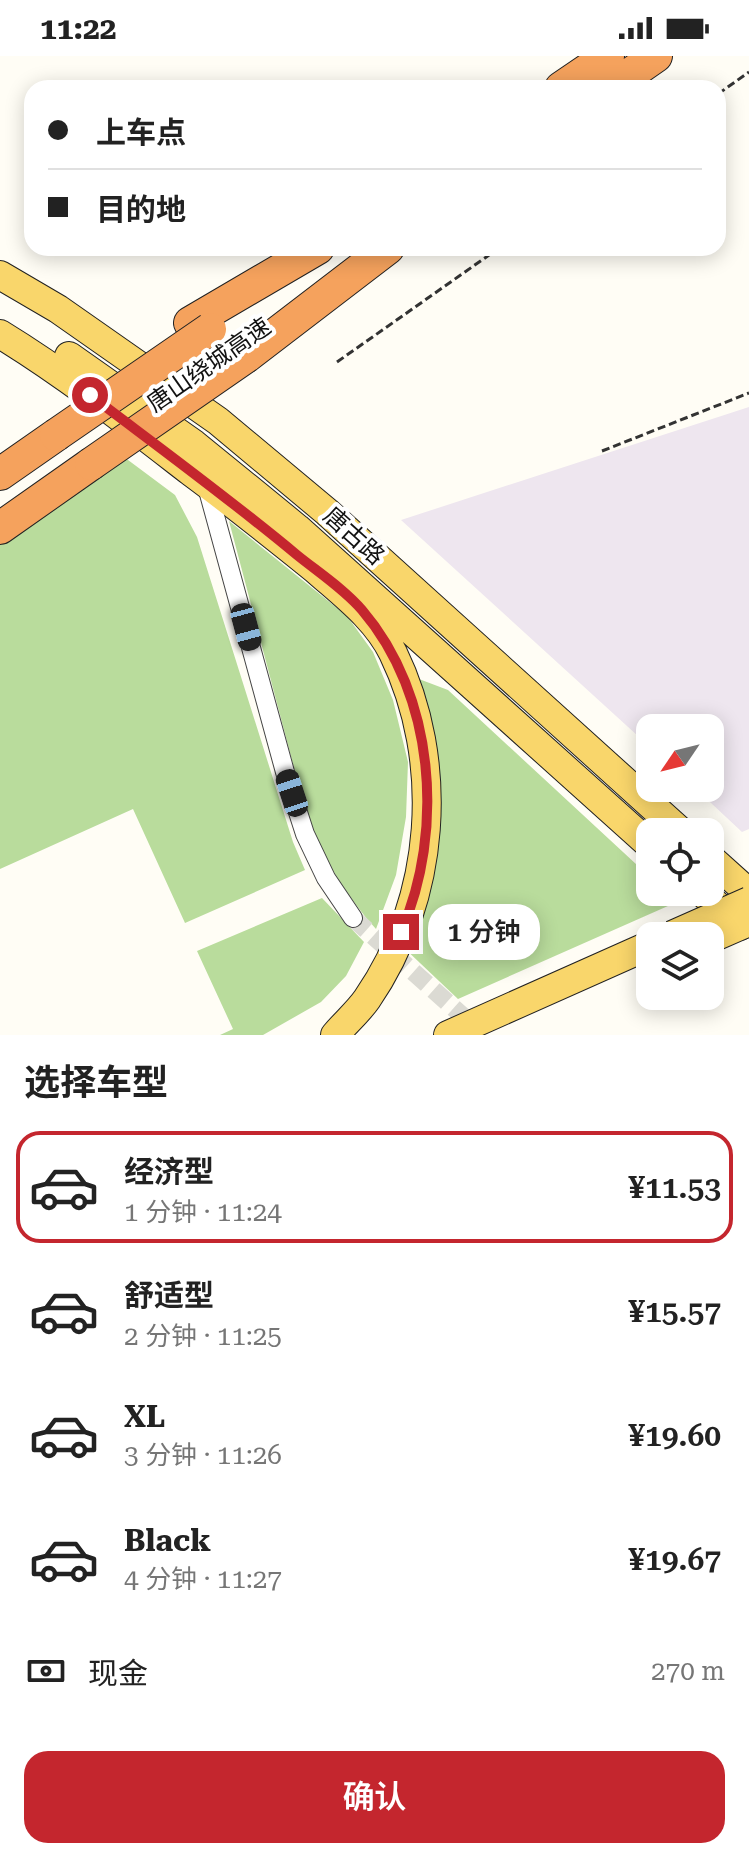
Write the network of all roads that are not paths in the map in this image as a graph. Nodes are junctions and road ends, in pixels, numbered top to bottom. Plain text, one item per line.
1 (608, 56) edge
2 (656, 56) edge
3 (573, 80) edge
4 (622, 80) edge
5 (309, 256) edge
6 (320, 256) edge
7 (364, 256) edge
8 (373, 256) edge
9 (0, 275) edge
10 (0, 314) edge
11 (0, 334) edge
12 (221, 339) junction
13 (68, 444) junction
14 (0, 450) edge
15 (0, 474) edge
16 (206, 483) junction
17 (0, 511) edge
18 (0, 528) edge
19 (666, 818) edge
20 (636, 832) edge
21 (724, 871) edge
22 (749, 893) edge
23 (749, 901) edge
24 (718, 906) edge
25 (353, 918) tunnel mouth
26 (701, 922) edge
27 (749, 922) edge
28 (724, 933) edge
29 (749, 934) edge
30 (636, 951) edge
31 (636, 971) edge
32 (335, 1035) edge
33 (448, 1035) edge
34 (492, 1035) edge

1 - 3 highway
2 - 4 highway
5 - 12 highway
6 - 12 highway, 唐山绕城高速
7 - 12 highway, 唐山绕城高速
8 - 12 highway
9 - 19 main road, 唐古路
10 - 20 main road, 唐古路
11 - 16 main road
12 - 13 highway, 唐山绕城高速, bridge
12 - 13 highway, bridge
13 - 14 highway
13 - 15 highway, 唐山绕城高速
13 - 17 highway, 唐山绕城高速
13 - 18 highway
16 - 25 street
16 - 32 main road
21 - 22 main road
23 - 26 main road, bridge
24 - 29 main road
27 - 28 main road, bridge
30 - 33 main road
31 - 34 main road

